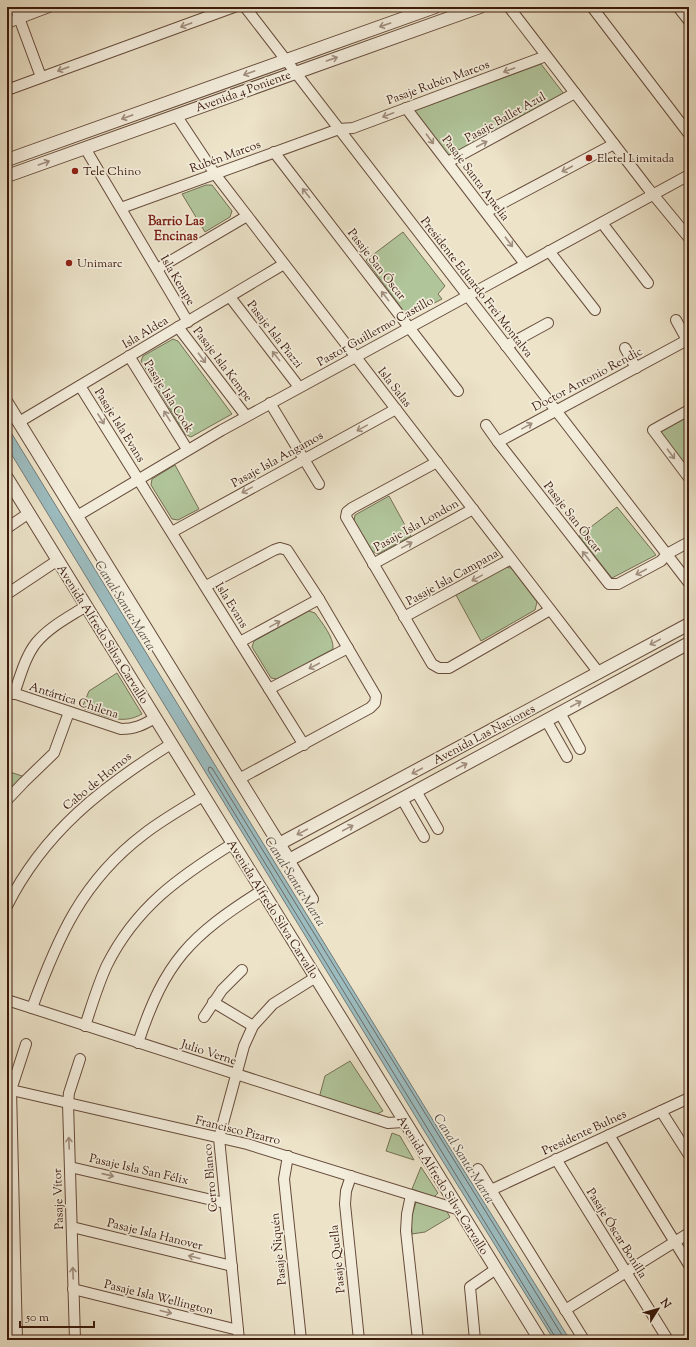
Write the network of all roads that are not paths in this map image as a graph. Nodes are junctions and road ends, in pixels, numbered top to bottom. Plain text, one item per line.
1 (15, 7) edge
2 (49, 7) edge
3 (234, 7) edge
4 (245, 7) edge
5 (435, 7) edge
6 (480, 7) edge
7 (509, 7) edge
8 (592, 7) edge
9 (678, 7) edge
10 (19, 18) junction
11 (689, 21) edge
12 (7, 23) edge
13 (546, 56) junction
14 (286, 60) junction
15 (295, 72) junction
16 (41, 77) junction
17 (7, 90) edge
18 (575, 94) junction
19 (406, 108) junction
20 (176, 115) junction
21 (339, 129) junction
22 (689, 134) edge
23 (614, 144) junction
24 (85, 148) junction
25 (274, 152) junction
26 (7, 160) edge
27 (448, 162) junction
28 (215, 174) junction
29 (689, 175) edge
30 (7, 176) edge
31 (653, 194) junction
32 (121, 208) junction
33 (486, 212) junction
34 (247, 216) junction
35 (602, 223) junction
36 (689, 238) edge
37 (549, 251) junction
38 (284, 264) junction
39 (525, 264) junction
40 (157, 269) junction
41 (648, 283) dead end
42 (467, 295) junction
43 (230, 297) junction
44 (595, 310) dead end
45 (676, 320) dead end
46 (188, 322) junction
47 (548, 323) dead end
48 (178, 327) junction
49 (409, 327) junction
50 (688, 339) edge
51 (506, 346) junction
52 (625, 348) dead end
53 (129, 356) junction
54 (355, 356) junction
55 (636, 368) junction
56 (80, 386) junction
57 (300, 387) junction
58 (458, 391) dead end
59 (7, 403) edge
60 (270, 403) junction
61 (396, 409) junction
62 (689, 410) edge
63 (557, 412) junction
64 (246, 416) junction
65 (19, 422) junction
66 (486, 425) dead end
67 (498, 442) junction
68 (187, 449) junction
69 (304, 459) junction
70 (437, 462) junction
71 (7, 478) edge
72 (689, 478) edge
73 (139, 479) junction
74 (319, 484) dead end
75 (473, 509) junction
76 (29, 513) junction
77 (77, 516) junction
78 (7, 528) edge
79 (172, 532) junction
80 (689, 542) edge
81 (667, 554) junction
82 (511, 559) junction
83 (58, 560) junction
84 (373, 564) junction
85 (689, 583) edge
86 (206, 586) junction
87 (7, 594) edge
88 (319, 599) junction
89 (86, 606) junction
90 (550, 610) junction
91 (404, 617) junction
92 (689, 624) edge
93 (240, 642) junction
94 (689, 643) edge
95 (348, 648) junction
96 (599, 673) junction
97 (269, 689) junction
98 (10, 692) edge
99 (69, 712) junction
100 (560, 713) junction
101 (155, 718) junction
102 (546, 720) junction
103 (171, 744) junction
104 (304, 745) junction
105 (580, 749) dead end
106 (567, 757) dead end
107 (239, 779) junction
108 (416, 791) junction
109 (203, 796) junction
110 (402, 798) junction
111 (7, 800) edge
112 (438, 829) dead end
113 (424, 837) dead end
114 (232, 844) junction
115 (279, 844) junction
116 (288, 860) junction
117 (261, 891) junction
118 (313, 899) dead end
119 (7, 906) edge
120 (242, 970) dead end
121 (316, 977) junction
122 (7, 1000) edge
123 (213, 1002) junction
124 (32, 1008) junction
125 (204, 1017) dead end
126 (85, 1026) junction
127 (253, 1026) junction
128 (138, 1043) junction
129 (26, 1044) dead end
130 (80, 1059) dead end
131 (236, 1074) junction
132 (9, 1090) edge
133 (689, 1098) edge
134 (68, 1103) junction
135 (662, 1111) junction
136 (403, 1122) junction
137 (609, 1135) junction
138 (219, 1138) junction
139 (689, 1155) edge
140 (288, 1156) junction
141 (556, 1160) junction
142 (70, 1167) junction
143 (478, 1169) dead end
144 (351, 1176) junction
145 (491, 1190) junction
146 (411, 1194) junction
147 (225, 1203) junction
148 (460, 1210) junction
149 (72, 1227) junction
150 (689, 1233) edge
151 (675, 1242) junction
152 (689, 1265) edge
153 (232, 1266) junction
154 (496, 1269) junction
155 (626, 1272) junction
156 (73, 1289) junction
157 (565, 1310) junction
158 (238, 1335) edge
159 (16, 1340) edge
160 (75, 1340) edge
161 (301, 1340) edge
162 (359, 1340) edge
163 (418, 1340) edge
164 (475, 1340) edge
165 (540, 1340) edge
166 (584, 1340) edge
167 (668, 1340) edge

1 - 10 street
2 - 10 street
3 -> 16 street
4 - 14 street, Presidente Eduardo Frei Montalva
5 -> 14 street, Avenida 4 Poniente
15 -> 6 street, Avenida 4 Poniente
7 - 13 street
8 - 22 street
9 - 11 street
10 - 12 street
10 - 16 street
13 - 18 street
13 -> 19 street, Pasaje Rubén Marcos
14 - 15 street, Presidente Eduardo Frei Montalva
14 -> 26 street, Avenida 4 Poniente
15 - 20 street, Avenida 4 Poniente
15 - 21 street, Presidente Eduardo Frei Montalva
16 - 17 street
18 - 23 street
27 -> 18 street, Pasaje Ballet Azul
19 -> 21 street, Pasaje Rubén Marcos
19 -> 27 street, Pasaje Santa Amelia
20 - 24 street, Avenida 4 Poniente
20 - 28 street, Isla Salas
21 - 25 street, Rubén Marcos
21 - 42 street, Presidente Eduardo Frei Montalva
23 - 31 street
23 -> 33 street
30 -> 24 street, Avenida 4 Poniente
24 - 32 street, Isla Kempe
25 - 28 street, Rubén Marcos
49 -> 25 street, Pasaje San Óscar
27 - 33 street, Pasaje Santa Amelia
28 - 32 street, Rubén Marcos
28 - 34 street, Isla Salas
29 - 31 street, Pastor Guillermo Castillo
31 - 35 street, Pastor Guillermo Castillo
31 - 36 street
32 - 40 street, Isla Kempe
33 -> 39 street, Pasaje Santa Amelia
34 - 38 street, Isla Salas
34 - 40 street
35 - 37 street, Pastor Guillermo Castillo
35 - 41 street
37 - 39 street, Pastor Guillermo Castillo
37 - 44 street
38 - 43 street, Isla Aldea
38 - 54 street, Isla Salas
39 - 42 street, Pastor Guillermo Castillo
40 - 46 street, Isla Kempe
42 - 49 street, Pastor Guillermo Castillo
42 - 51 street, Presidente Eduardo Frei Montalva
43 - 46 street, Isla Aldea
57 -> 43 street, Pasaje Isla Piazzi
45 - 50 street
46 - 48 street, Isla Aldea
47 - 51 street
48 - 53 street, Isla Aldea
48 -> 64 street, Pasaje Isla Kempe
49 - 54 street, Pastor Guillermo Castillo
49 - 58 street, Pasaje San Óscar
50 - 55 street, Doctor Antonio Rendic
51 - 63 street, Presidente Eduardo Frei Montalva
52 - 55 street
53 - 56 street, Isla Aldea
68 -> 53 street, Pasaje Isla Cook
54 - 57 street, Pastor Guillermo Castillo
54 - 61 street, Isla Salas
55 - 63 street, Doctor Antonio Rendic
56 - 65 street, Isla Aldea
56 -> 73 street, Pasaje Isla Evans
57 - 60 street, Pastor Guillermo Castillo
59 - 65 street
60 - 64 street, Pastor Guillermo Castillo
60 - 69 street
61 -> 69 street, Pasaje Isla Angamos
61 - 70 street, Isla Salas
62 -> 72 street
67 -> 63 street, Doctor Antonio Rendic
63 - 81 street, Presidente Eduardo Frei Montalva
64 - 68 street, Pastor Guillermo Castillo
65 - 77 street
66 - 67 street, Pasaje San Óscar
81 -> 67 street, Pasaje San Óscar
68 - 73 street, Pastor Guillermo Castillo
69 - 74 street
69 -> 79 street, Pasaje Isla Angamos
70 - 75 street, Isla Salas
70 - 84 street
71 - 76 street, Avenida Alfredo Silva Carvallo
73 - 77 street, Pastor Guillermo Castillo
73 - 79 street, Isla Evans
75 - 82 street, Isla Salas
84 -> 75 street, Pasaje Isla London
76 - 78 street
76 - 83 street, Avenida Alfredo Silva Carvallo
77 - 107 street
79 - 86 street, Isla Evans
80 - 81 street
81 - 85 street, Presidente Eduardo Frei Montalva
82 - 90 street, Isla Salas
82 -> 91 street, Pasaje Isla Campana
83 - 87 street
83 - 89 street, Avenida Alfredo Silva Carvallo
84 - 91 street
86 - 88 street
86 - 93 street, Isla Evans
93 -> 88 street
88 - 95 street
89 - 98 street
89 - 101 street, Avenida Alfredo Silva Carvallo
90 - 91 street
90 - 96 street, Isla Salas
92 -> 96 street, Avenida Las Naciones
93 - 97 street, Isla Evans
100 -> 94 street, Avenida Las Naciones
95 -> 97 street
95 - 104 street
96 -> 115 street, Avenida Las Naciones
97 - 104 street, Isla Evans
98 - 99 street, Antártica Chilena
99 - 101 street, Antártica Chilena
99 - 111 street
100 - 102 street, Avenida Las Naciones
100 - 105 street
101 - 103 street, Avenida Alfredo Silva Carvallo
102 - 106 street
108 -> 102 street, Avenida Las Naciones
103 - 109 street, Avenida Alfredo Silva Carvallo
103 - 119 street, Cabo de Hornos
104 - 107 street
107 - 115 street
108 - 110 street, Avenida Las Naciones
108 - 112 street
109 - 114 street, Avenida Alfredo Silva Carvallo
109 - 124 street
110 - 113 street
116 -> 110 street, Avenida Las Naciones
114 - 117 street, Avenida Alfredo Silva Carvallo
114 - 126 street
115 - 116 street
116 - 118 street
117 - 121 street, Avenida Alfredo Silva Carvallo
117 - 128 street
120 - 123 street
121 - 127 street, Cerro Blanco
121 - 136 street, Avenida Alfredo Silva Carvallo
122 - 124 street, Julio Verne
123 - 125 street
123 - 127 street
124 - 126 street, Julio Verne
126 - 128 street, Julio Verne
127 - 131 street, Cerro Blanco
128 - 131 street, Julio Verne
129 - 132 street
130 - 134 street, Pasaje Vítor
131 - 136 street, Julio Verne
131 - 138 street, Cerro Blanco
132 - 134 street, Francisco Pizarro
132 - 159 street
133 - 135 street, Presidente Bulnes
134 - 138 street, Francisco Pizarro
142 -> 134 street, Pasaje Vítor
135 - 137 street, Presidente Bulnes
135 - 139 street
136 - 148 street, Avenida Alfredo Silva Carvallo
137 - 141 street, Presidente Bulnes
137 - 151 street
138 - 140 street, Francisco Pizarro
138 - 147 street, Cerro Blanco
140 - 144 street, Francisco Pizarro
140 - 161 street, Pasaje Ñiquén
141 - 145 street, Presidente Bulnes
141 - 155 street, Pasaje Óscar Bonilla
142 -> 147 street, Pasaje Isla San Félix
142 - 149 street, Pasaje Vítor
143 - 145 street
144 - 146 street, Francisco Pizarro
144 - 162 street, Pasaje Quella
145 - 157 street
146 - 148 street, Francisco Pizarro
146 - 163 street
147 - 153 street, Cerro Blanco
148 - 154 street, Avenida Alfredo Silva Carvallo
153 -> 149 street, Pasaje Isla Hanover
156 -> 149 street, Pasaje Vítor
150 - 151 street
151 - 152 street
151 - 155 street
153 - 158 street, Cerro Blanco
154 - 164 street
154 - 165 street, Avenida Alfredo Silva Carvallo
155 - 157 street
155 - 167 street, Pasaje Óscar Bonilla
156 -> 158 street, Pasaje Isla Wellington
156 - 160 street, Pasaje Vítor
157 - 166 street

